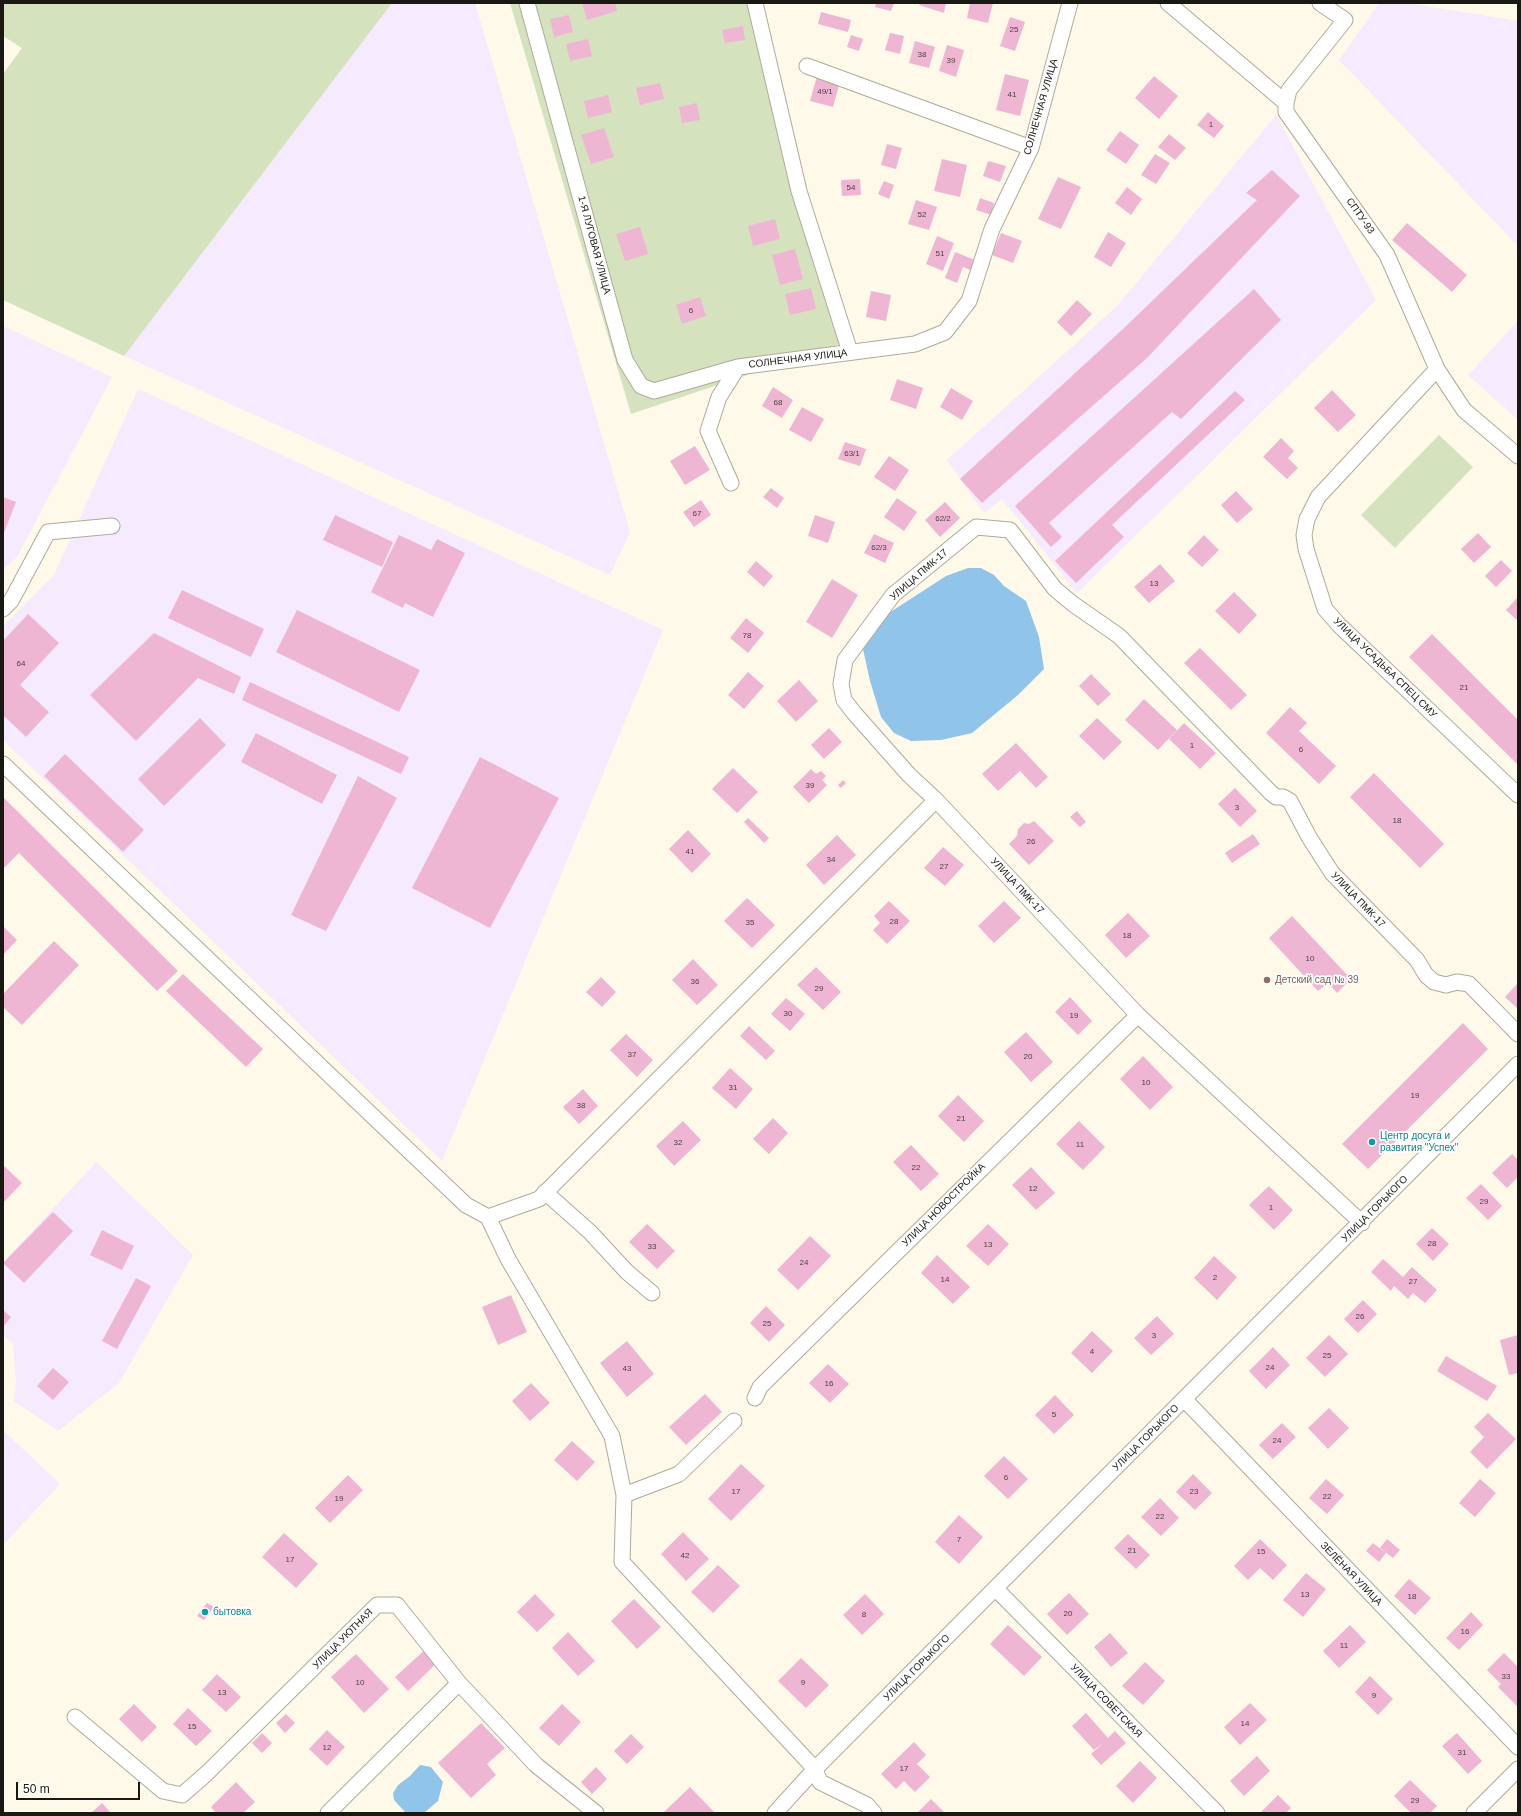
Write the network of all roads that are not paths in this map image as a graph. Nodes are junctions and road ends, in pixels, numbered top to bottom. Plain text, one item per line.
1 (527, 3) edge
2 (755, 3) edge
3 (1070, 3) edge
4 (1168, 3) edge
5 (1320, 3) edge
6 (807, 66) dead end
7 (1286, 103) junction
8 (1031, 148) junction
9 (850, 352) junction
10 (738, 367) junction
11 (1437, 369) junction
12 (1518, 456) edge
13 (731, 483) dead end
14 (112, 526) dead end
15 (3, 609) edge
16 (3, 764) edge
17 (1518, 796) edge
18 (936, 800) junction
19 (1138, 1015) junction
20 (1518, 1034) edge
21 (1518, 1064) edge
22 (545, 1192) junction
23 (488, 1218) junction
24 (1362, 1223) junction
25 (652, 1293) dead end
26 (755, 1398) dead end
27 (1184, 1400) junction
28 (734, 1421) dead end
29 (624, 1495) junction
30 (996, 1589) junction
31 (459, 1683) junction
32 (75, 1718) dead end
33 (1518, 1747) edge
34 (815, 1769) junction
35 (1518, 1769) edge
36 (328, 1813) edge
37 (596, 1813) edge
38 (775, 1813) edge
39 (874, 1813) edge
40 (1216, 1813) edge
41 (1474, 1813) edge

1 - 10 street, 1-Я ЛУГОВАЯ УЛИЦА
2 - 9 street
3 - 8 street, СОЛНЕЧНАЯ УЛИЦА
4 - 7 street
5 - 7 street
6 - 8 street
7 - 11 street, СПТУ-93
8 - 9 street, СОЛНЕЧНАЯ УЛИЦА
9 - 10 street, СОЛНЕЧНАЯ УЛИЦА
10 - 13 street, СОЛНЕЧНАЯ УЛИЦА
11 - 12 street, СПТУ-93
11 - 17 street, УЛИЦА УСАДЬБА СПЕЦ СМУ
14 - 15 street
16 - 23 street
18 - 19 street, УЛИЦА ПМК-17
18 - 20 street, УЛИЦА ПМК-17
18 - 22 street
19 - 24 street, УЛИЦА ПМК-17
19 - 26 street, УЛИЦА НОВОСТРОЙКА
21 - 24 street, УЛИЦА ГОРЬКОГО
22 - 23 street
22 - 25 street
23 - 29 street
24 - 27 street, УЛИЦА ГОРЬКОГО
27 - 30 street, УЛИЦА ГОРЬКОГО
27 - 33 street, ЗЕЛЁНАЯ УЛИЦА
28 - 29 street
29 - 34 street
30 - 34 street, УЛИЦА ГОРЬКОГО
30 - 40 street, УЛИЦА СОВЕТСКАЯ
31 - 32 street, УЛИЦА УЮТНАЯ
31 - 36 street
31 - 37 street, УЛИЦА УЮТНАЯ
34 - 38 street, УЛИЦА ГОРЬКОГО
34 - 39 street
35 - 41 street

